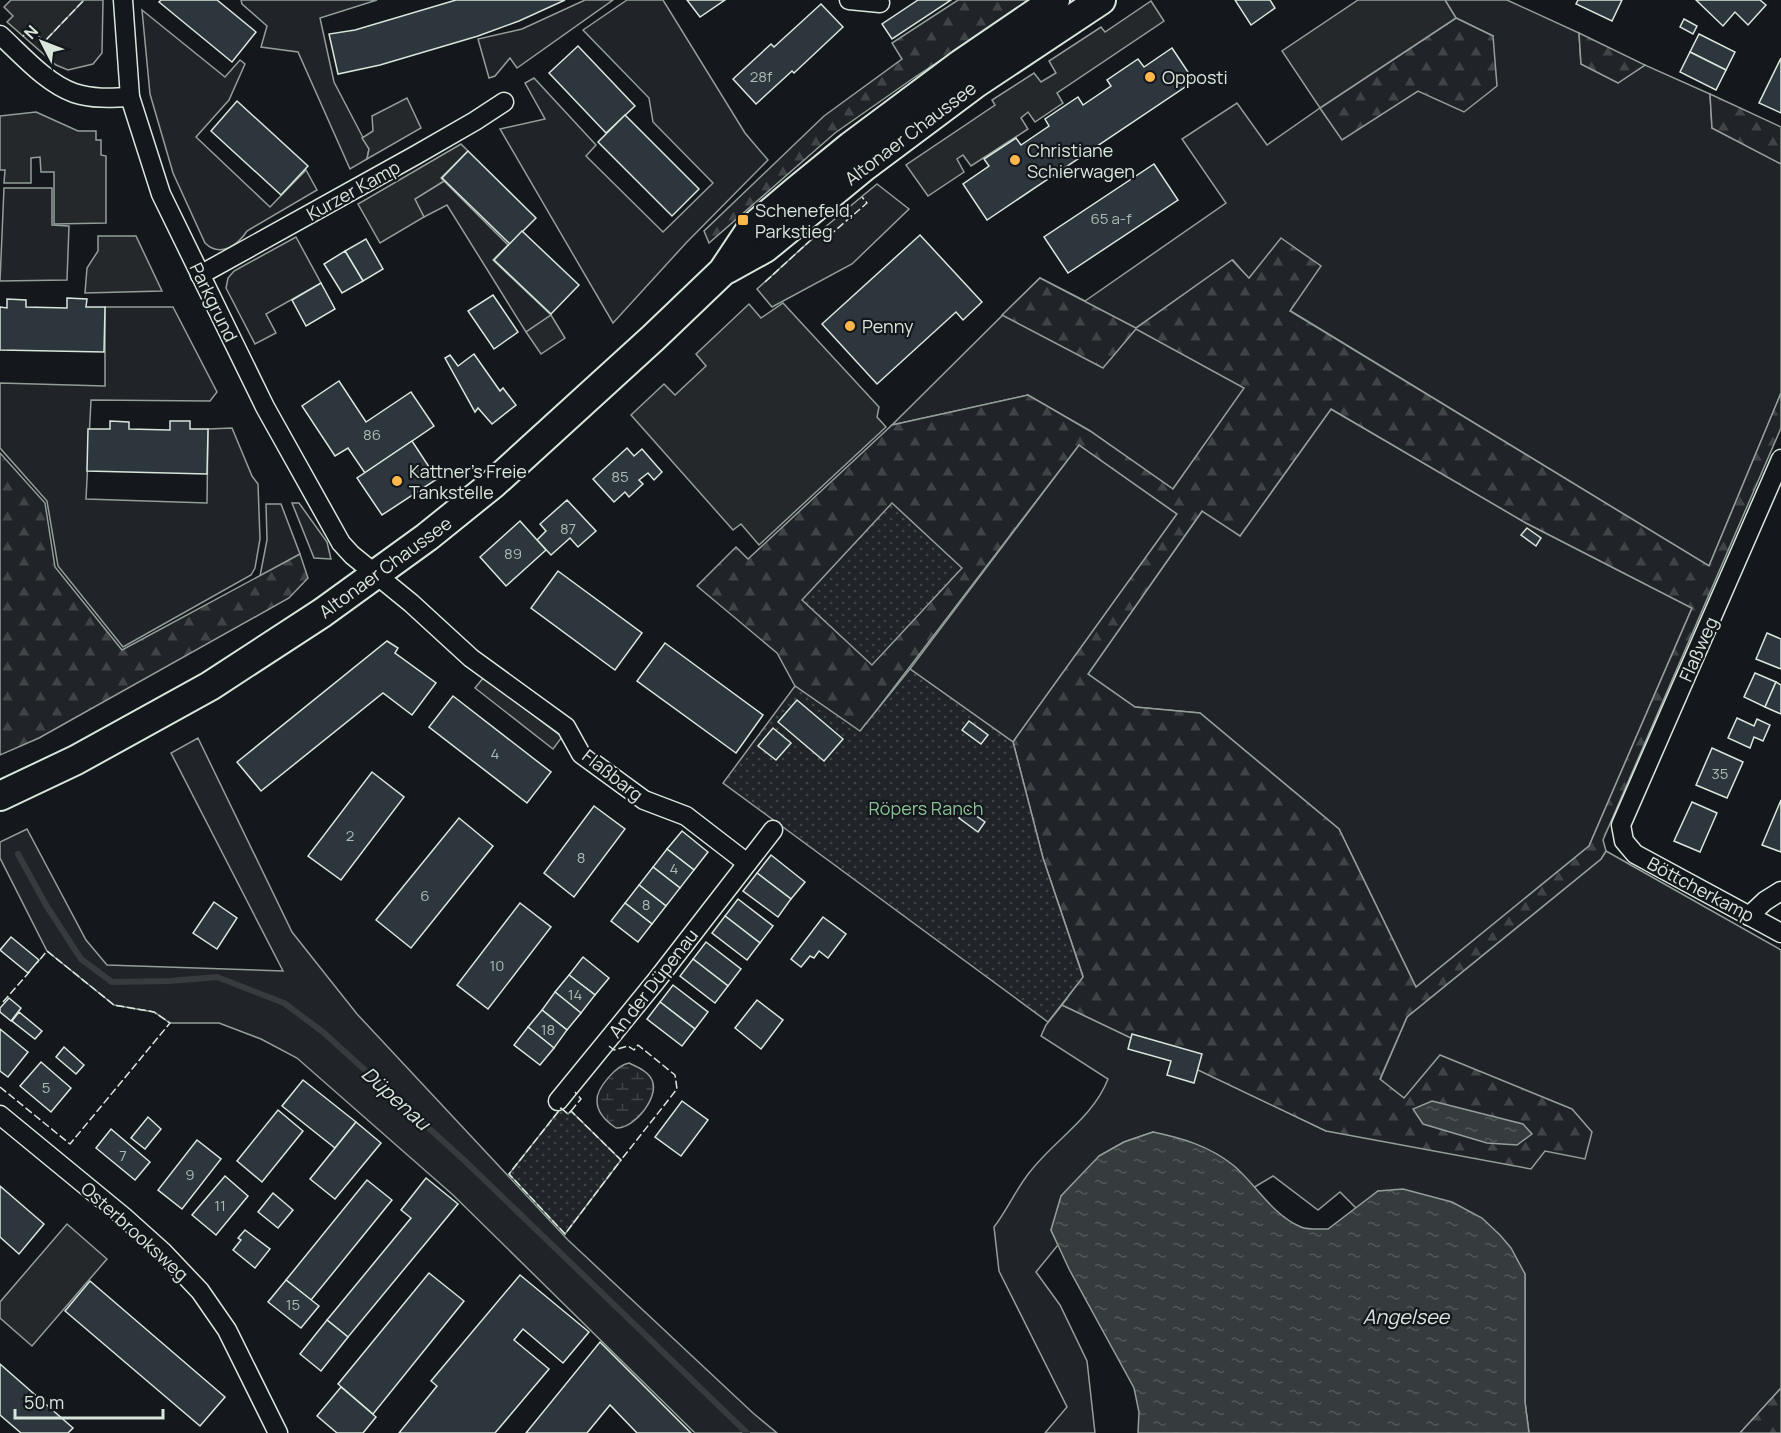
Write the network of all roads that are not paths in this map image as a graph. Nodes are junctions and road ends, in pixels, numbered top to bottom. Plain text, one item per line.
1 (123, 0) edge
2 (849, 0) edge
3 (1055, 0) edge
4 (1101, 0) edge
5 (880, 3) dead end
6 (0, 35) edge
7 (130, 97) junction
8 (504, 102) dead end
9 (723, 271) junction
10 (200, 275) junction
11 (1781, 459) edge
12 (376, 575) junction
13 (0, 796) edge
14 (773, 830) dead end
15 (1624, 841) joint
16 (747, 863) junction
17 (1781, 891) edge
18 (1749, 915) junction
19 (1781, 933) edge
20 (558, 1101) dead end
21 (0, 1115) edge
22 (278, 1433) edge

1 - 7 street, Parkgrund
2 - 5 street
3 - 9 main road, Altonaer Chaussee
4 - 9 main road, Altonaer Chaussee
6 - 7 street
7 - 10 street, Parkgrund
8 - 10 street, Kurzer Kamp
9 - 12 main road, Altonaer Chaussee
10 - 12 street, Parkgrund
11 - 15 street, Flaßweg
12 - 13 main road, Altonaer Chaussee
12 - 16 street, Flaßbarg
14 - 16 street
15 - 18 street, Böttcherkamp
16 - 20 street, An der Düpenau
17 - 18 street
18 - 19 street, Böttcherkamp
21 - 22 street, Osterbrooksweg

